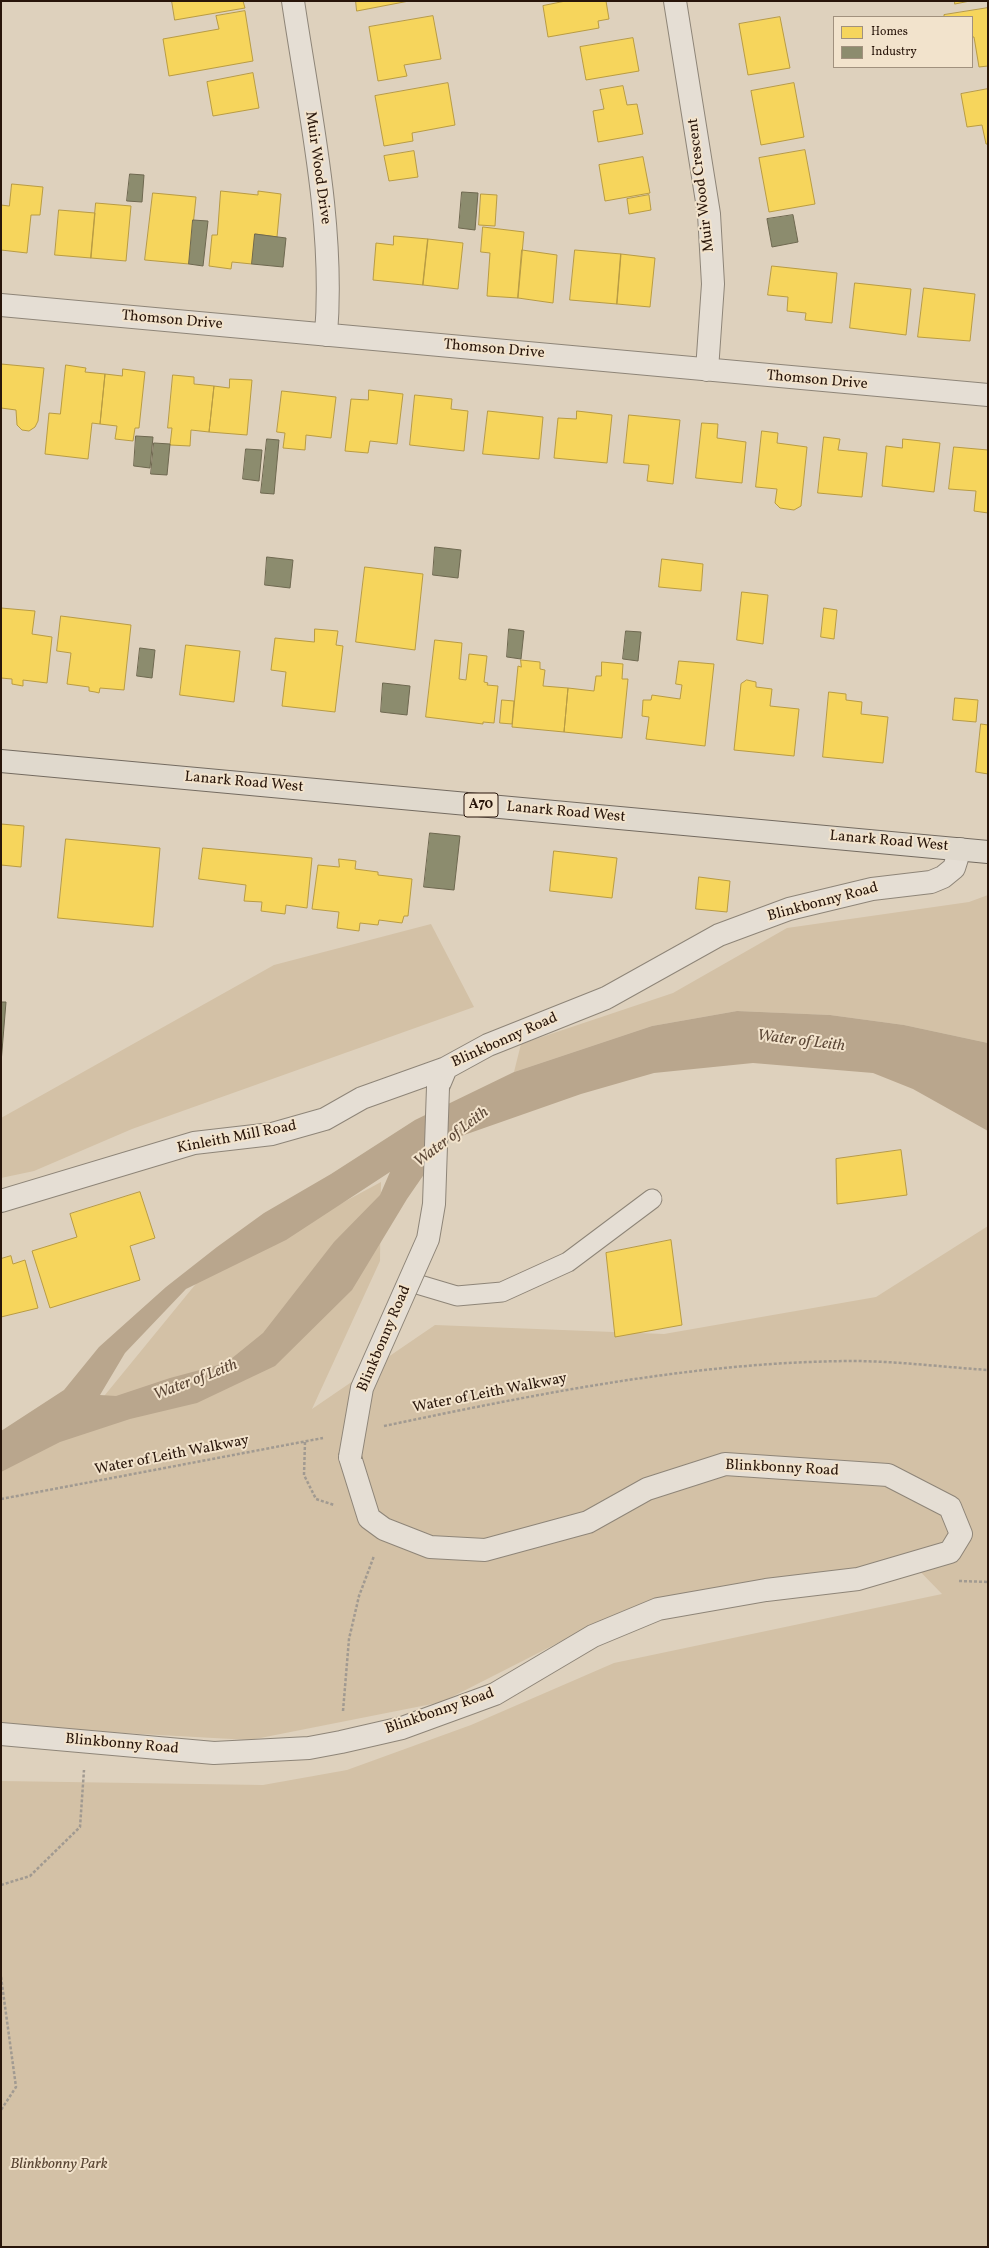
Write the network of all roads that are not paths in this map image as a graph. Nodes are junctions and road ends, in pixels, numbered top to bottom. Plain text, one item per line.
1 (293, 1) edge
2 (675, 1) edge
3 (1, 305) edge
4 (326, 335) junction
5 (708, 370) junction
6 (988, 395) edge
7 (1, 761) edge
8 (960, 849) junction
9 (988, 852) edge
10 (442, 1077) junction
11 (652, 1199) dead end
12 (1, 1201) edge
13 (410, 1282) junction
14 (1, 1734) edge

1 - 4 street, Muir Wood Drive
2 - 5 street, Muir Wood Crescent
3 - 4 street, Thomson Drive
4 - 5 street, Thomson Drive
5 - 6 street, Thomson Drive
7 - 8 main road, Lanark Road West / A70
8 - 9 main road, Lanark Road West / A70
8 - 10 street, Blinkbonny Road
10 - 12 street, Kinleith Mill Road
10 - 13 street, Blinkbonny Road, bridge
11 - 13 lane
13 - 14 street, Blinkbonny Road, bridge

